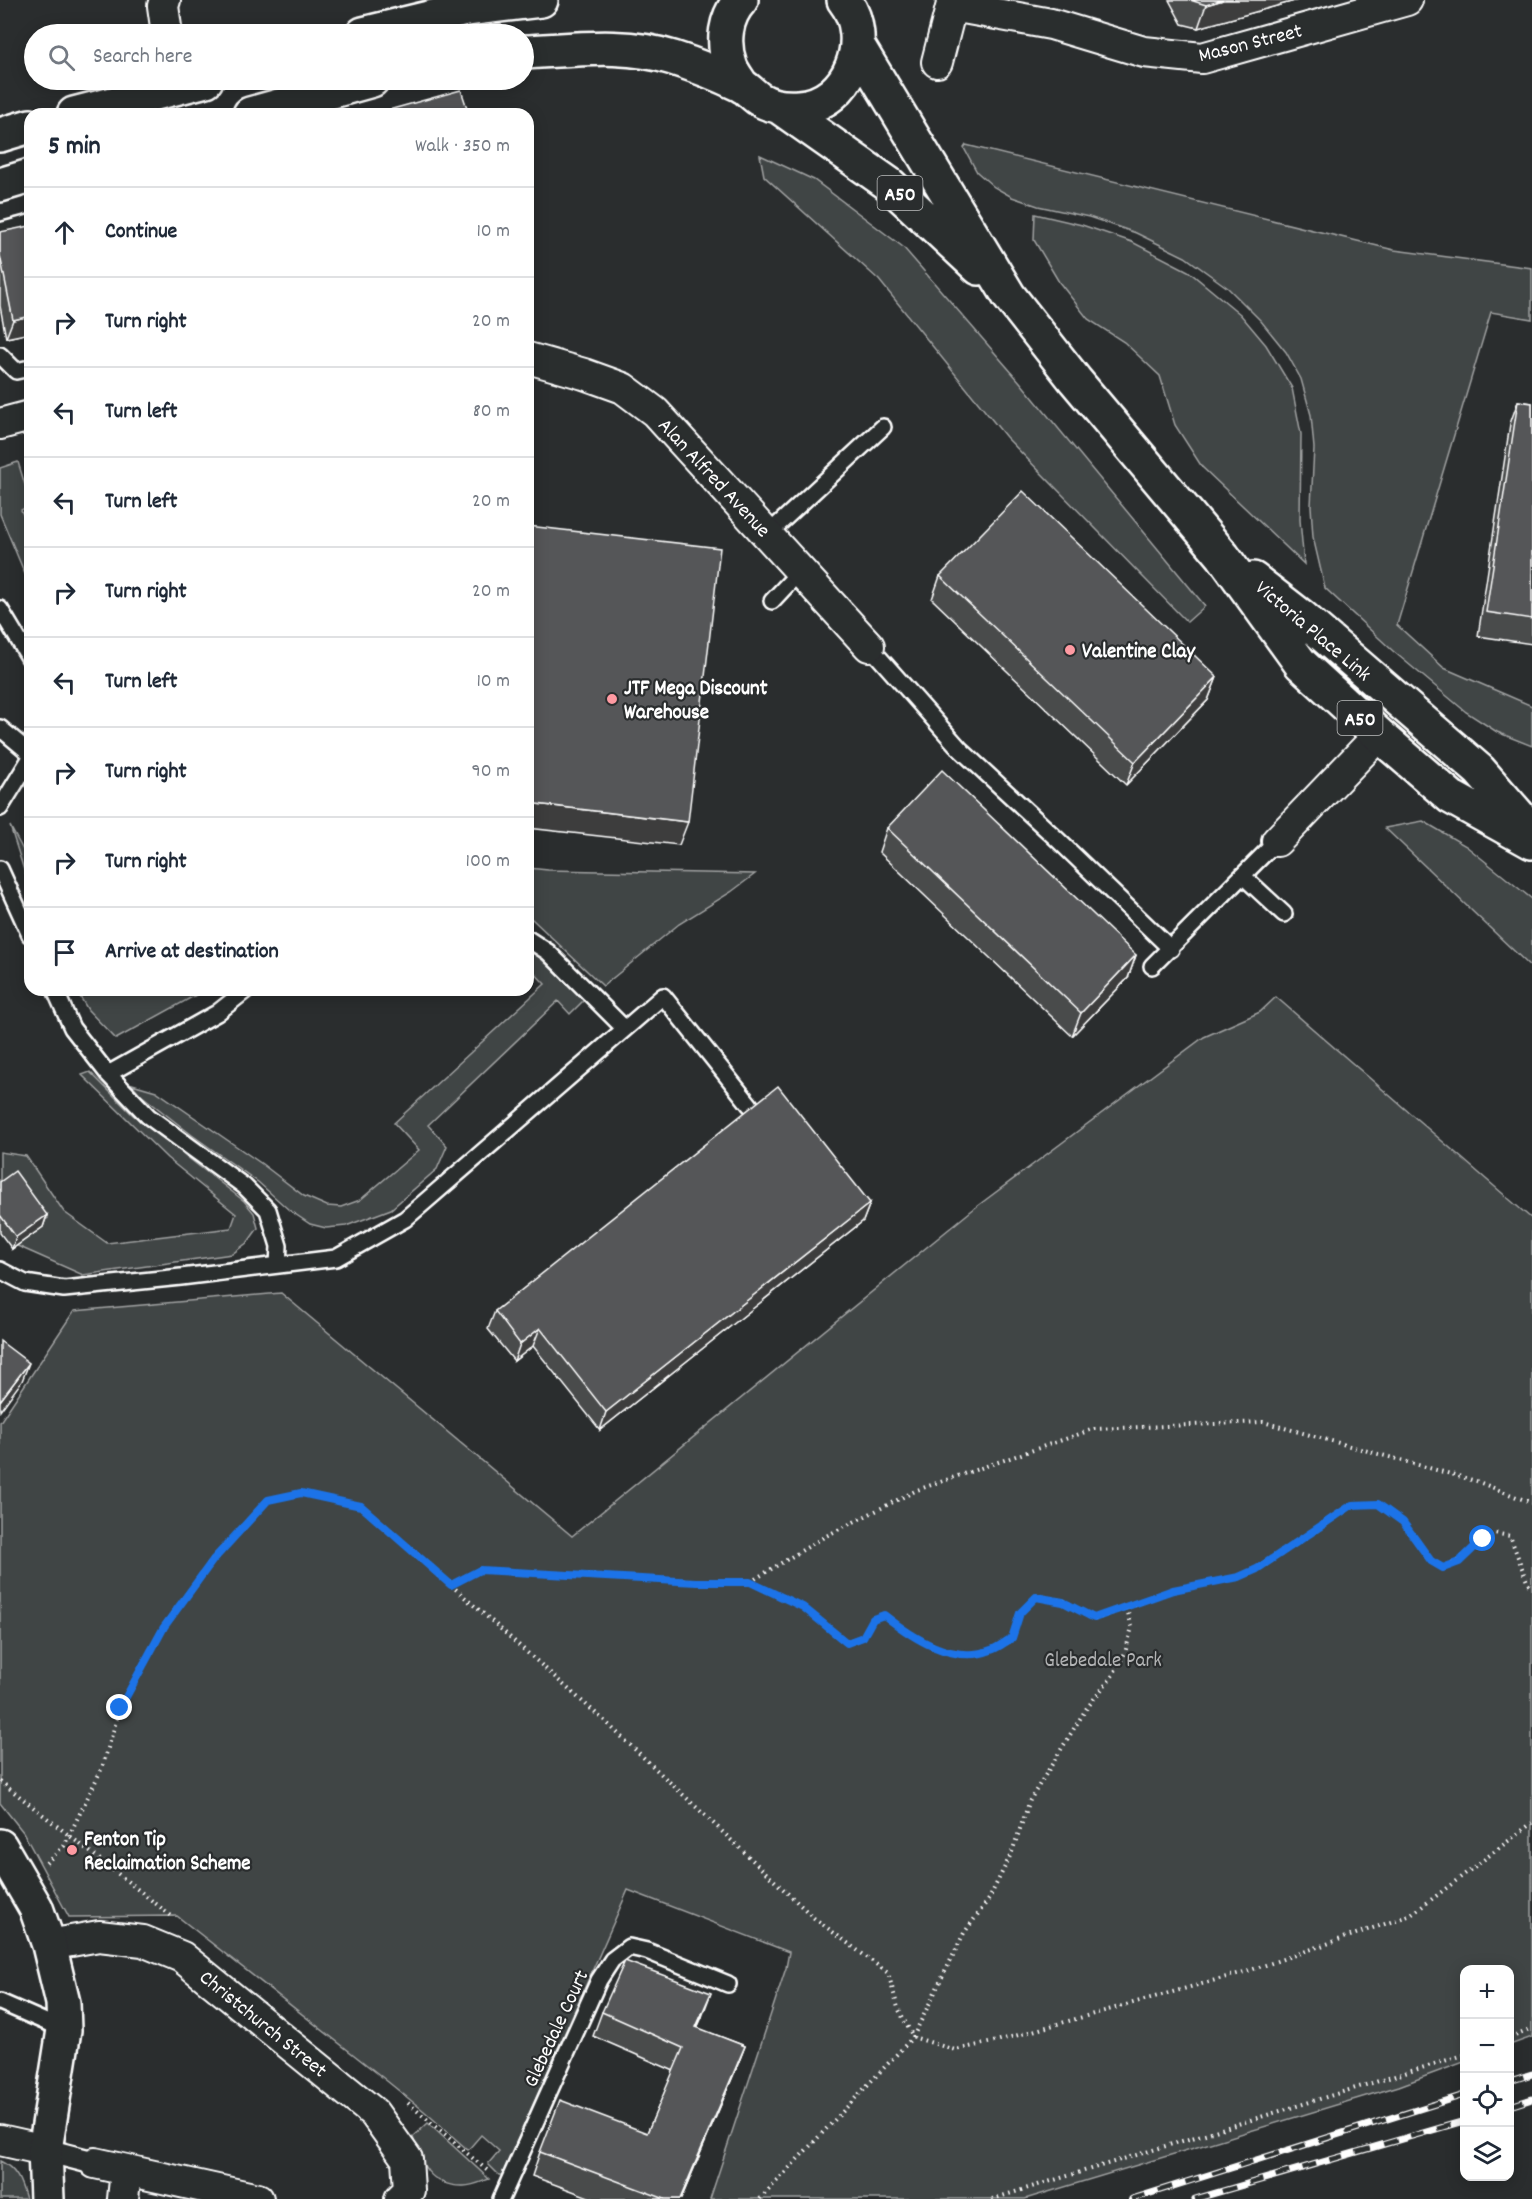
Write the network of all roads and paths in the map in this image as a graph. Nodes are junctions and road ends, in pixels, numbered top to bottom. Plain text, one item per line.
1 (165, 0) edge
2 (541, 0) edge
3 (741, 0) edge
4 (1407, 0) edge
5 (952, 3) edge
6 (856, 17) edge
7 (166, 24) edge
8 (404, 24) edge
9 (534, 52) edge
10 (937, 62) dead end
11 (742, 86) junction
12 (167, 90) edge
13 (336, 90) edge
14 (778, 106) junction
15 (97, 108) edge
16 (272, 108) edge
17 (24, 128) edge
18 (0, 135) edge
19 (24, 178) edge
20 (0, 184) edge
21 (24, 225) edge
22 (0, 231) edge
23 (1009, 296) junction
24 (0, 355) edge
25 (534, 360) edge
26 (24, 369) edge
27 (24, 418) edge
28 (0, 424) edge
29 (883, 427) dead end
30 (768, 534) junction
31 (1223, 556) junction
32 (800, 571) junction
33 (772, 601) dead end
34 (0, 609) edge
35 (869, 646) joint
36 (24, 649) edge
37 (0, 728) edge
38 (1379, 735) junction
39 (24, 748) edge
40 (24, 769) edge
41 (0, 808) edge
42 (1532, 831) edge
43 (1277, 841) joint
44 (1532, 842) edge
45 (0, 869) edge
46 (1243, 876) junction
47 (1284, 914) dead end
48 (24, 922) edge
49 (534, 943) edge
50 (1171, 949) junction
51 (1152, 966) dead end
52 (58, 996) edge
53 (238, 996) edge
54 (625, 1029) junction
55 (108, 1074) junction
56 (750, 1105) edge
57 (279, 1265) junction
58 (0, 1270) edge
59 (1532, 1503) edge
60 (750, 1582) junction
61 (451, 1585) junction
62 (1532, 1588) edge
63 (1126, 1606) junction
64 (1532, 1823) edge
65 (0, 1846) edge
66 (23, 1886) junction
67 (49, 1945) junction
68 (728, 1984) dead end
69 (0, 2002) edge
70 (1532, 2029) edge
71 (64, 2030) junction
72 (1514, 2036) edge
73 (913, 2037) junction
74 (1460, 2056) edge
75 (0, 2140) edge
76 (45, 2150) junction
77 (95, 2163) joint
78 (126, 2170) junction
79 (47, 2199) edge
80 (123, 2199) edge
81 (258, 2199) edge
82 (400, 2199) edge
83 (501, 2199) edge
84 (760, 2199) edge
85 (992, 2199) edge

1 - 7 street
2 - 8 main road
3 - 11 main road, A50
4 - 5 street, Mason Street
5 - 10 street, Mason Street
6 - 14 main road, A50
6 - 23 main road, Victoria Place Link / A50
9 - 11 main road, A50
11 - 14 main road, A50
12 - 15 main road
13 - 16 main road
14 - 23 main road, Victoria Place Link / A50
17 - 18 main road
19 - 20 main road
21 - 22 lane
23 - 31 main road, Victoria Place Link / A50
24 - 26 lane
25 - 30 street, Alan Alfred Avenue
27 - 28 street
29 - 30 lane
30 - 32 street, Alan Alfred Avenue
31 - 38 main road, Victoria Place Link / A50
31 - 42 main road, Victoria Place Link / A50
32 - 33 lane
32 - 35 street, Alan Alfred Avenue
34 - 36 lane
35 - 50 lane
37 - 39 lane
38 - 43 street
38 - 44 main road, Victoria Place Link / A50
40 - 41 lane
43 - 46 lane
45 - 48 lane
46 - 47 lane
46 - 50 lane
49 - 54 lane
50 - 51 lane
52 - 55 lane
53 - 55 lane
54 - 56 lane
54 - 57 lane
55 - 57 lane
57 - 58 lane
59 - 60 path
60 - 61 path
60 - 63 path
61 - 66 path
61 - 73 path
62 - 63 path
63 - 73 path
64 - 73 path
65 - 66 main road
66 - 67 main road
67 - 71 main road
67 - 82 street, Christchurch Street
68 - 83 lane, Glebedale Court
69 - 71 lane
70 - 72 path
71 - 76 main road
73 - 84 path
74 - 85 path
75 - 76 street
76 - 77 street
76 - 79 main road
77 - 78 street
78 - 80 street
78 - 81 street

